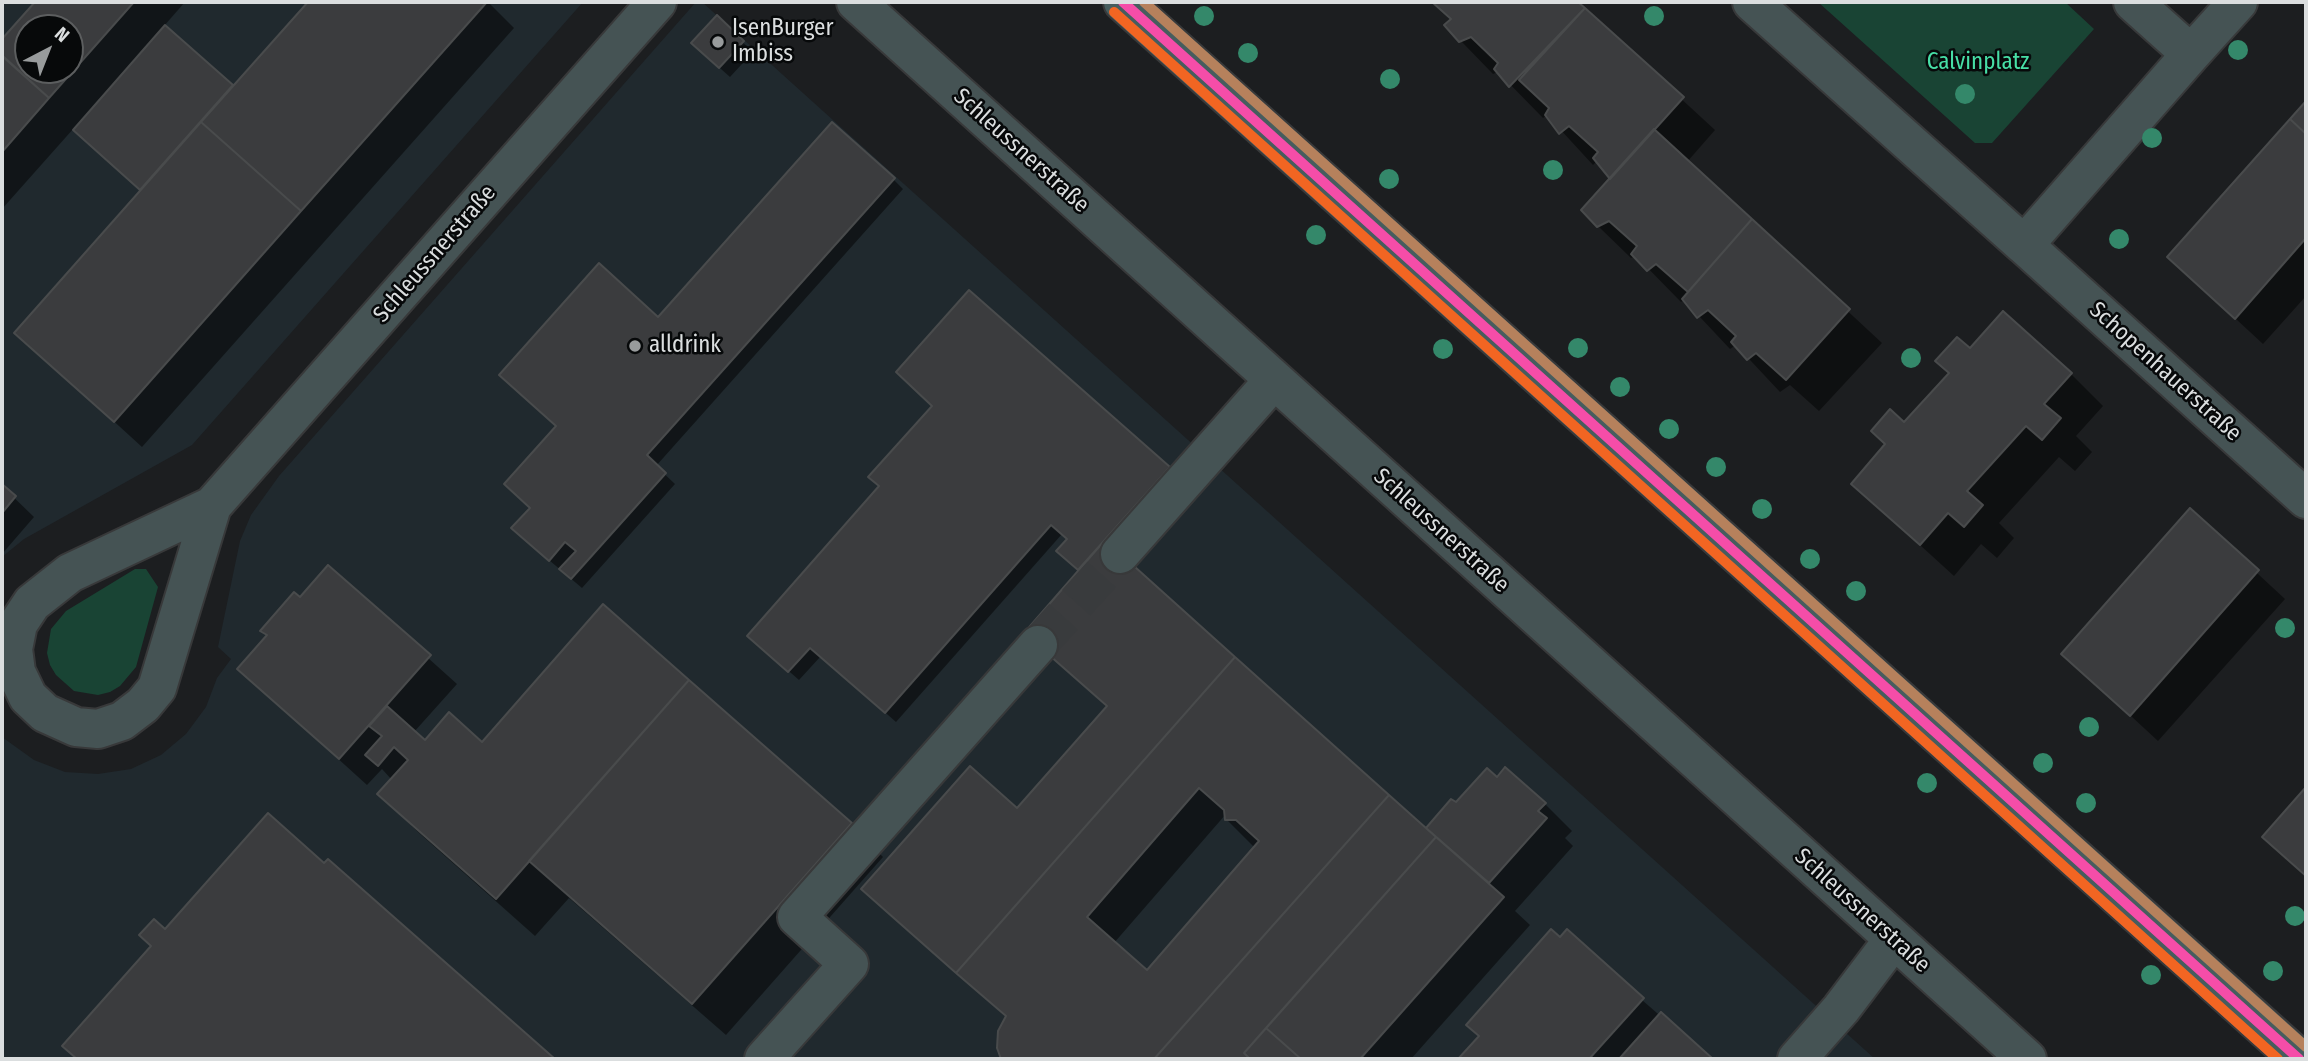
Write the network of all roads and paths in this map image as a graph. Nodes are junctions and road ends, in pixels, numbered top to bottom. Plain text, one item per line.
1 (657, 2) edge
2 (856, 2) edge
3 (1123, 2) edge
4 (1752, 2) edge
5 (2133, 2) edge
6 (2238, 2) edge
7 (2191, 54) junction
8 (2024, 245) junction
9 (1274, 380) junction
10 (2306, 499) edge
11 (212, 506) junction
12 (1120, 554) tunnel mouth
13 (1038, 645) tunnel mouth
14 (9, 680) edge
15 (1894, 939) junction
16 (764, 1059) edge
17 (1797, 1059) edge
18 (2027, 1059) edge
19 (2300, 1059) edge

1 - 11 street, Schleussnerstraße
2 - 9 street, Schleussnerstraße
3 - 19 main road
4 - 8 street
5 - 7 street
6 - 7 street
7 - 8 street
8 - 10 street, Schopenhauerstraße
9 - 12 street
9 - 15 street, Schleussnerstraße
11 - 14 street, Schleussnerstraße
11 - 14 street, Schleussnerstraße
13 - 16 street
15 - 17 street
15 - 18 street, Schleussnerstraße

